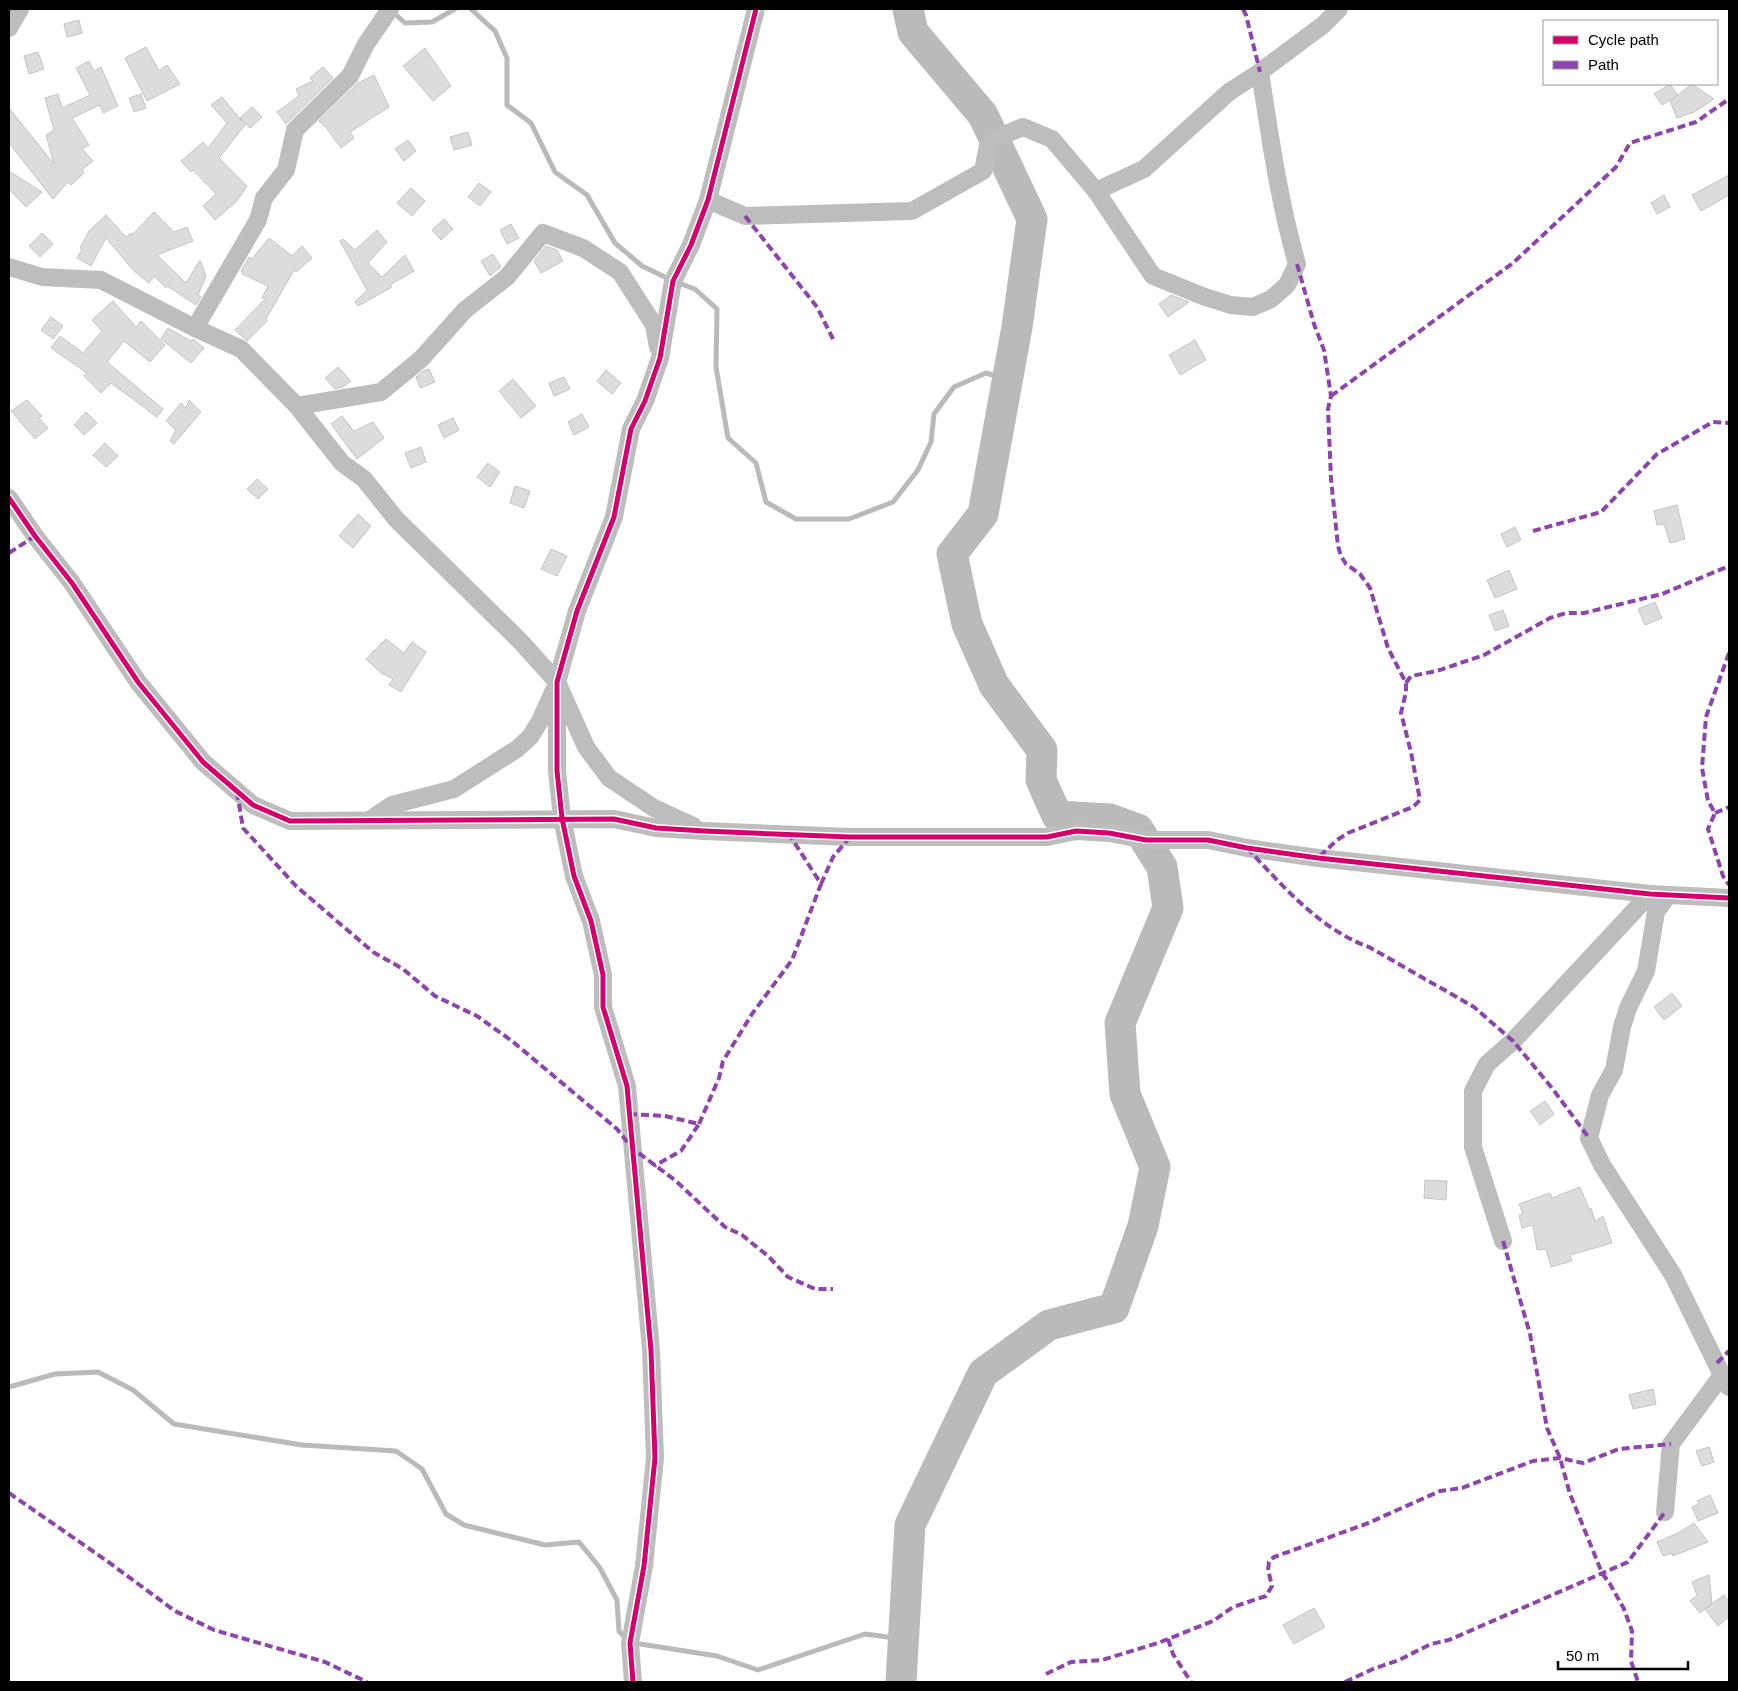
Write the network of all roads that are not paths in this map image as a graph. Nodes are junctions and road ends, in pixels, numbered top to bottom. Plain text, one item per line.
1 (20, 9) edge
2 (390, 9) edge
3 (756, 9) edge
4 (1339, 9) edge
5 (9, 28) edge
6 (1260, 72) junction
7 (1096, 191) junction
8 (708, 200) junction
9 (9, 267) edge
10 (195, 328) junction
11 (660, 358) junction
12 (297, 406) junction
13 (9, 498) edge
14 (557, 682) junction
15 (562, 818) junction
16 (371, 819) junction
17 (704, 832) junction
18 (1650, 894) junction
19 (1668, 895) junction
20 (1729, 898) edge
21 (1504, 1241) dead end
22 (1725, 1381) edge
23 (1666, 1512) dead end
24 (633, 1682) edge

1 - 5 street
2 - 10 street
3 - 8 street
4 - 6 street
6 - 7 street
6 - 7 street
7 - 8 street
8 - 11 street
9 - 10 street
10 - 12 street
11 - 12 street
11 - 14 street
12 - 14 street
13 - 16 street
14 - 15 street
14 - 16 street
14 - 17 street
15 - 16 street
15 - 17 street
15 - 24 street
17 - 18 street
18 - 19 street
18 - 21 street
19 - 20 street
19 - 22 street
22 - 23 street

